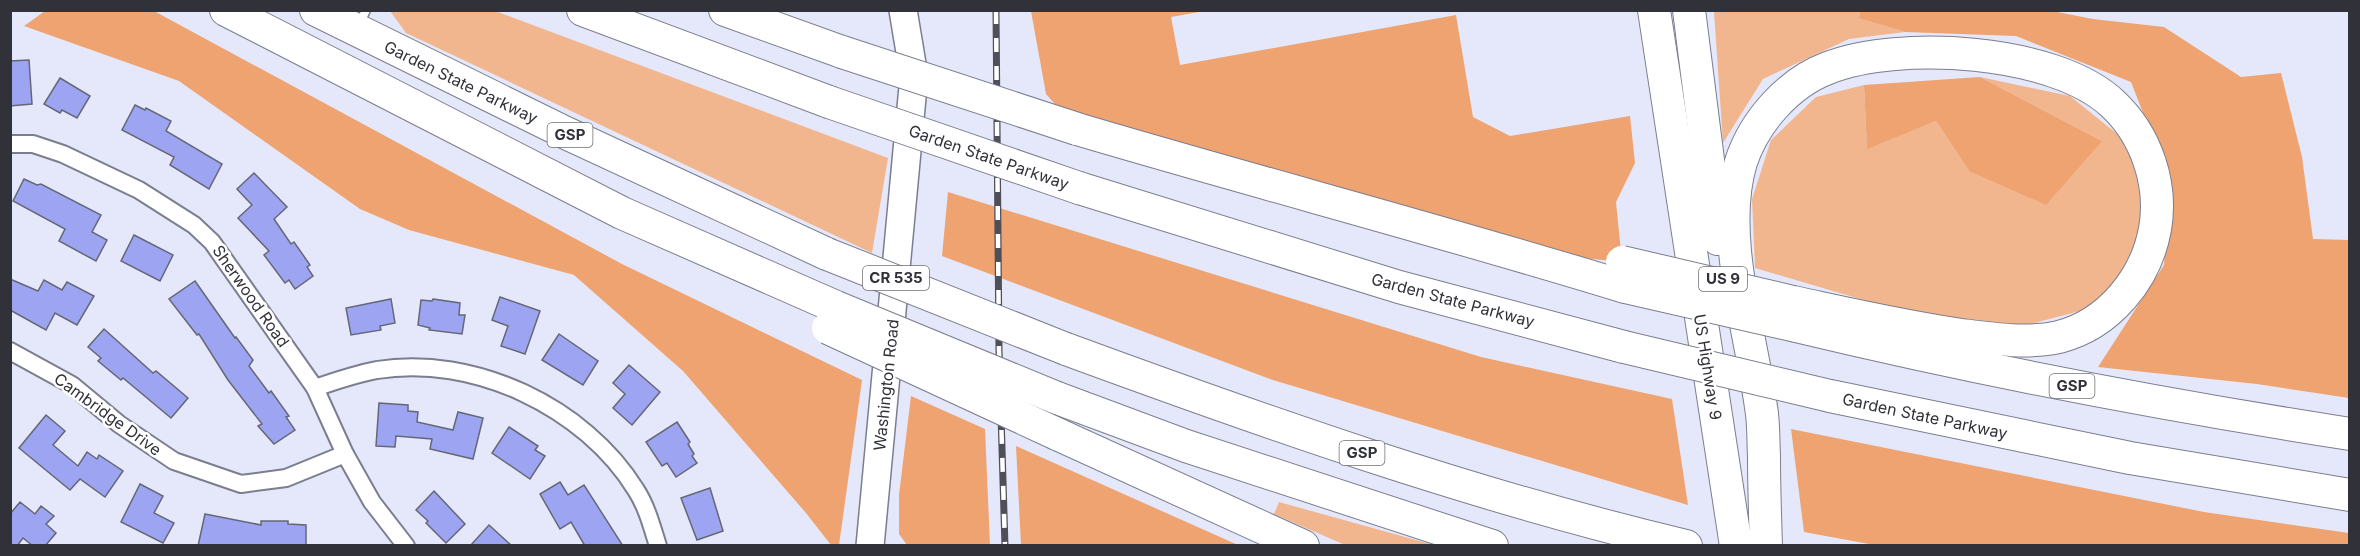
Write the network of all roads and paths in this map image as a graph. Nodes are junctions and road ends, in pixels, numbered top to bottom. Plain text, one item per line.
1 (226, 10) edge
2 (316, 10) edge
3 (583, 10) edge
4 (726, 10) edge
5 (903, 10) edge
6 (1654, 10) edge
7 (1689, 10) edge
8 (361, 20) edge
9 (10, 144) edge
10 (1795, 314) junction
11 (832, 317) junction
12 (10, 351) edge
13 (315, 388) junction
14 (2349, 434) edge
15 (345, 454) junction
16 (2349, 495) edge
17 (1675, 543) edge
18 (406, 546) edge
19 (658, 546) edge
20 (870, 546) edge
21 (1303, 546) edge
22 (1492, 546) edge
23 (1736, 546) edge
24 (1766, 546) edge

1 - 11 highway
2 - 8 highway, Garden State Parkway / GSP
3 - 16 highway, Garden State Parkway, bridge
4 - 10 highway, bridge
5 - 20 main road, Washington Road / CR 535
6 - 23 highway, US Highway 9 / US 9
7 - 24 highway, US Highway 9 / US 9
8 - 17 highway, Garden State Parkway / GSP, bridge
9 - 13 street, Sherwood Road
10 - 14 highway, GSP
10 - 24 highway
11 - 21 highway, bridge
11 - 22 highway, bridge
12 - 15 street, Cambridge Drive
13 - 15 street, Sherwood Road
13 - 19 street
15 - 18 street, Sherwood Road

